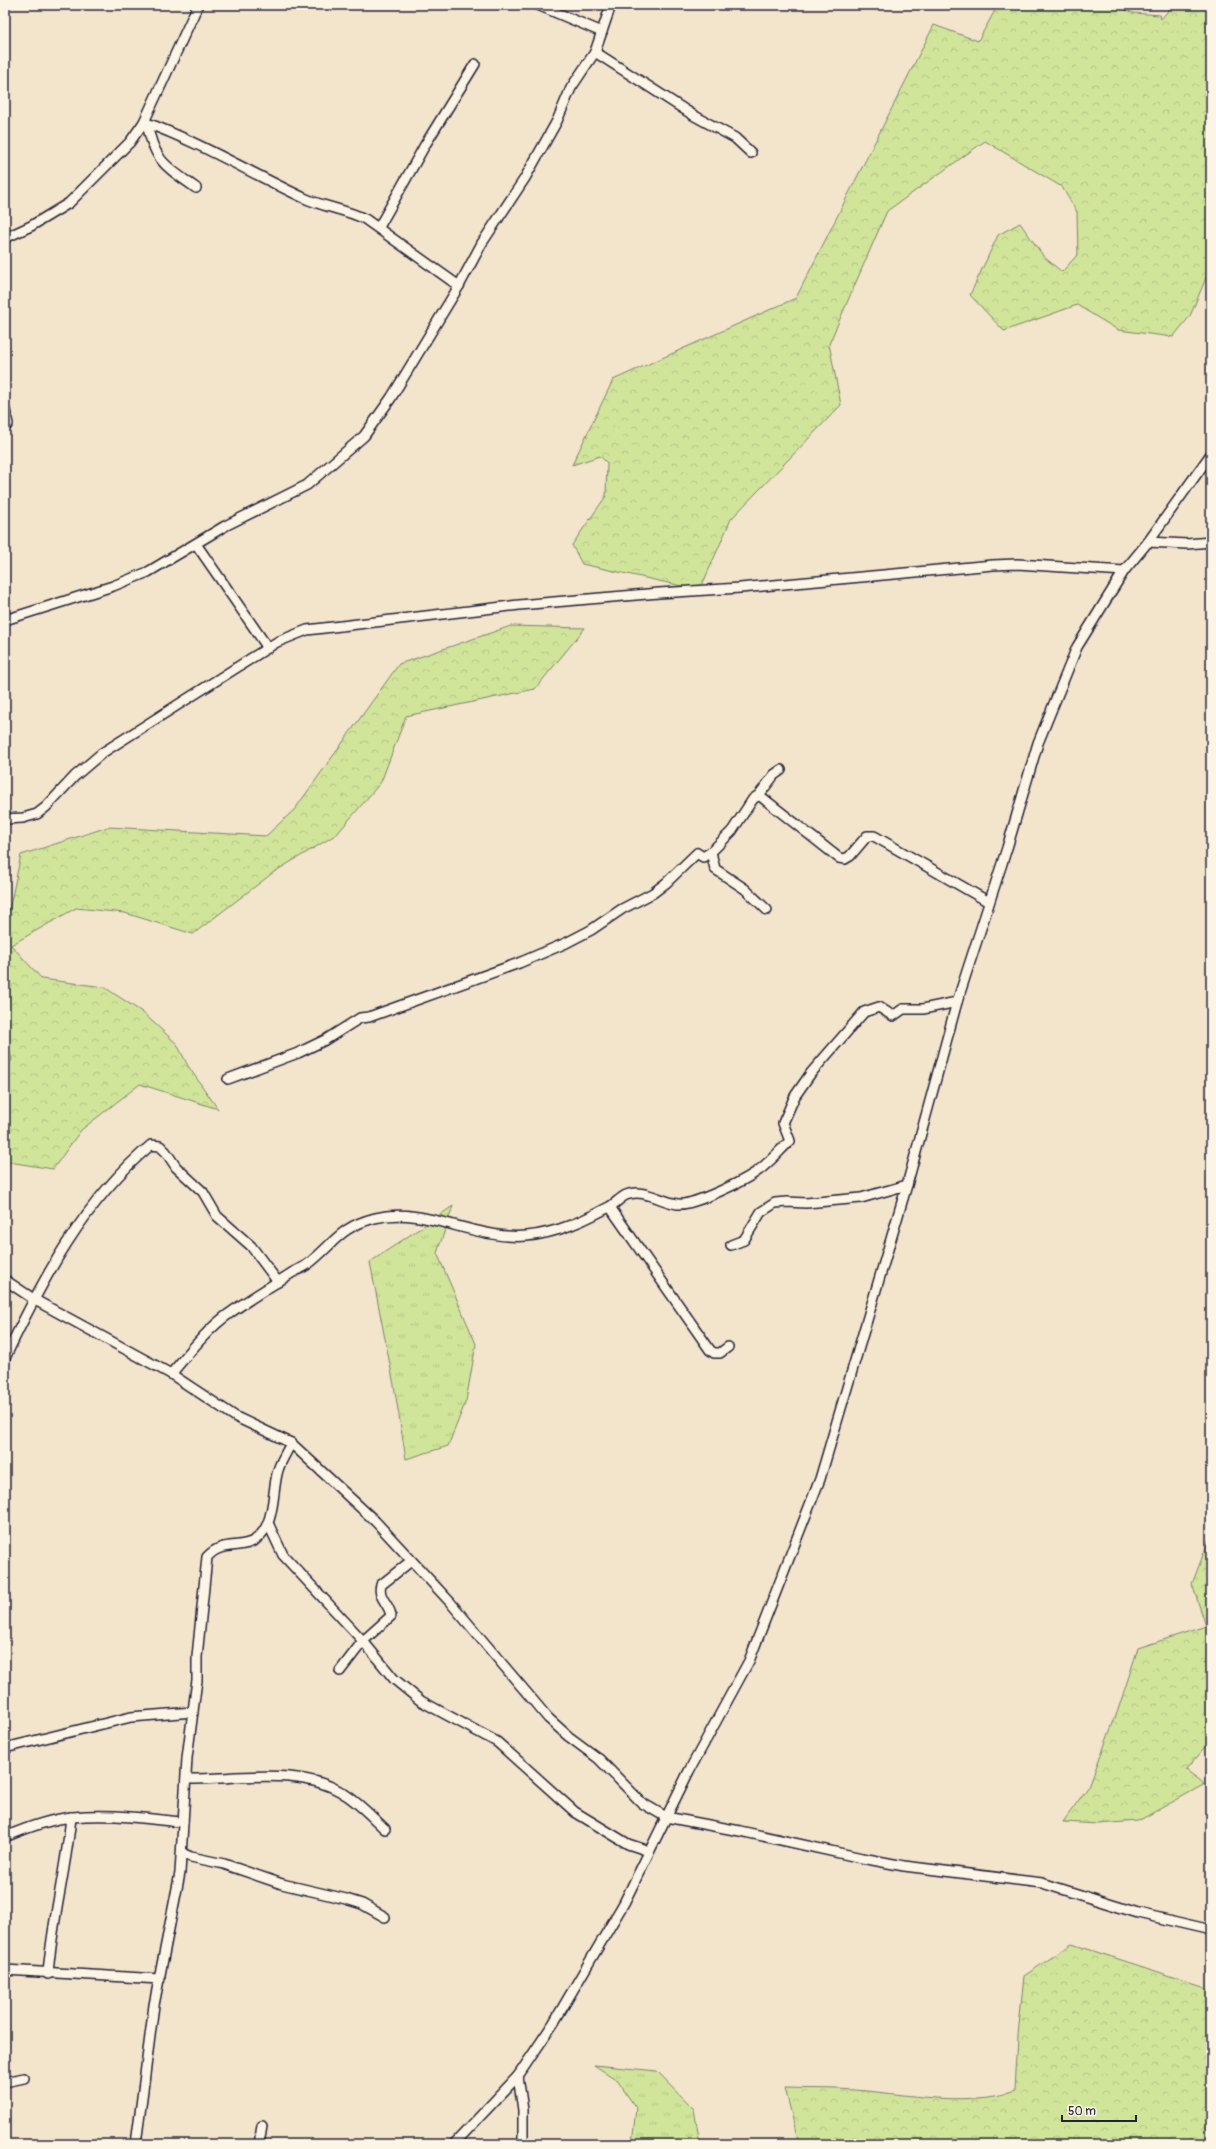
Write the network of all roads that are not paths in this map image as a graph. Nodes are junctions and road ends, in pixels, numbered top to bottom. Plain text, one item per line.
1 (198, 5) edge
2 (538, 5) edge
3 (611, 5) edge
4 (602, 32) junction
5 (595, 52) junction
6 (475, 64) dead end
7 (145, 123) junction
8 (751, 153) dead end
9 (196, 188) dead end
10 (379, 227) junction
11 (5, 238) edge
12 (459, 286) junction
13 (5, 410) edge
14 (5, 427) edge
15 (1211, 454) edge
16 (1148, 542) junction
17 (1211, 542) edge
18 (196, 544) junction
19 (1124, 571) junction
20 (6, 618) edge
21 (268, 648) junction
22 (781, 770) dead end
23 (759, 795) junction
24 (5, 819) edge
25 (712, 852) junction
26 (989, 902) junction
27 (767, 910) dead end
28 (957, 1002) junction
29 (228, 1079) dead end
30 (907, 1185) junction
31 (610, 1207) junction
32 (731, 1245) dead end
33 (5, 1280) edge
34 (278, 1282) junction
35 (35, 1300) junction
36 (728, 1347) dead end
37 (5, 1358) edge
38 (171, 1374) junction
39 (291, 1443) junction
40 (268, 1523) junction
41 (411, 1561) junction
42 (362, 1641) junction
43 (340, 1671) dead end
44 (192, 1712) junction
45 (5, 1748) edge
46 (186, 1779) junction
47 (71, 1817) junction
48 (666, 1817) junction
49 (183, 1822) junction
50 (385, 1829) dead end
51 (5, 1837) edge
52 (649, 1851) junction
53 (182, 1853) junction
54 (385, 1917) dead end
55 (1211, 1930) edge
56 (5, 1970) edge
57 (48, 1974) junction
58 (160, 1979) junction
59 (518, 2076) junction
60 (24, 2078) dead end
61 (5, 2082) edge
62 (262, 2126) dead end
63 (136, 2144) edge
64 (259, 2144) edge
65 (454, 2144) edge
66 (523, 2144) edge

1 - 7 street
2 - 4 street
3 - 4 street
4 - 5 street
5 - 8 street
5 - 12 street
6 - 10 street
7 - 9 street
7 - 10 street
7 - 11 street
10 - 12 street
12 - 18 street
13 - 14 street
15 - 16 street
16 - 17 street
16 - 19 street
18 - 20 street
18 - 21 street
19 - 21 street
19 - 26 street
21 - 24 street
22 - 23 street
23 - 25 street
23 - 26 street
25 - 27 street
25 - 29 street
26 - 28 street
28 - 30 street
28 - 31 street
30 - 32 street
30 - 48 street
31 - 34 street
31 - 36 street
33 - 35 street
34 - 35 street
34 - 38 street
35 - 37 street
35 - 38 street
38 - 39 street
39 - 40 street
39 - 41 street
40 - 42 street
40 - 44 street
41 - 42 street
41 - 48 street
42 - 43 street
42 - 52 street
44 - 45 street
44 - 46 street
46 - 49 street
46 - 50 street
47 - 49 street
47 - 51 street
47 - 57 street
48 - 52 street
48 - 55 street
49 - 53 street
52 - 59 street
53 - 54 street
53 - 58 street
56 - 57 street
57 - 58 street
58 - 63 street
59 - 65 street
59 - 66 street
60 - 61 street
62 - 64 street

